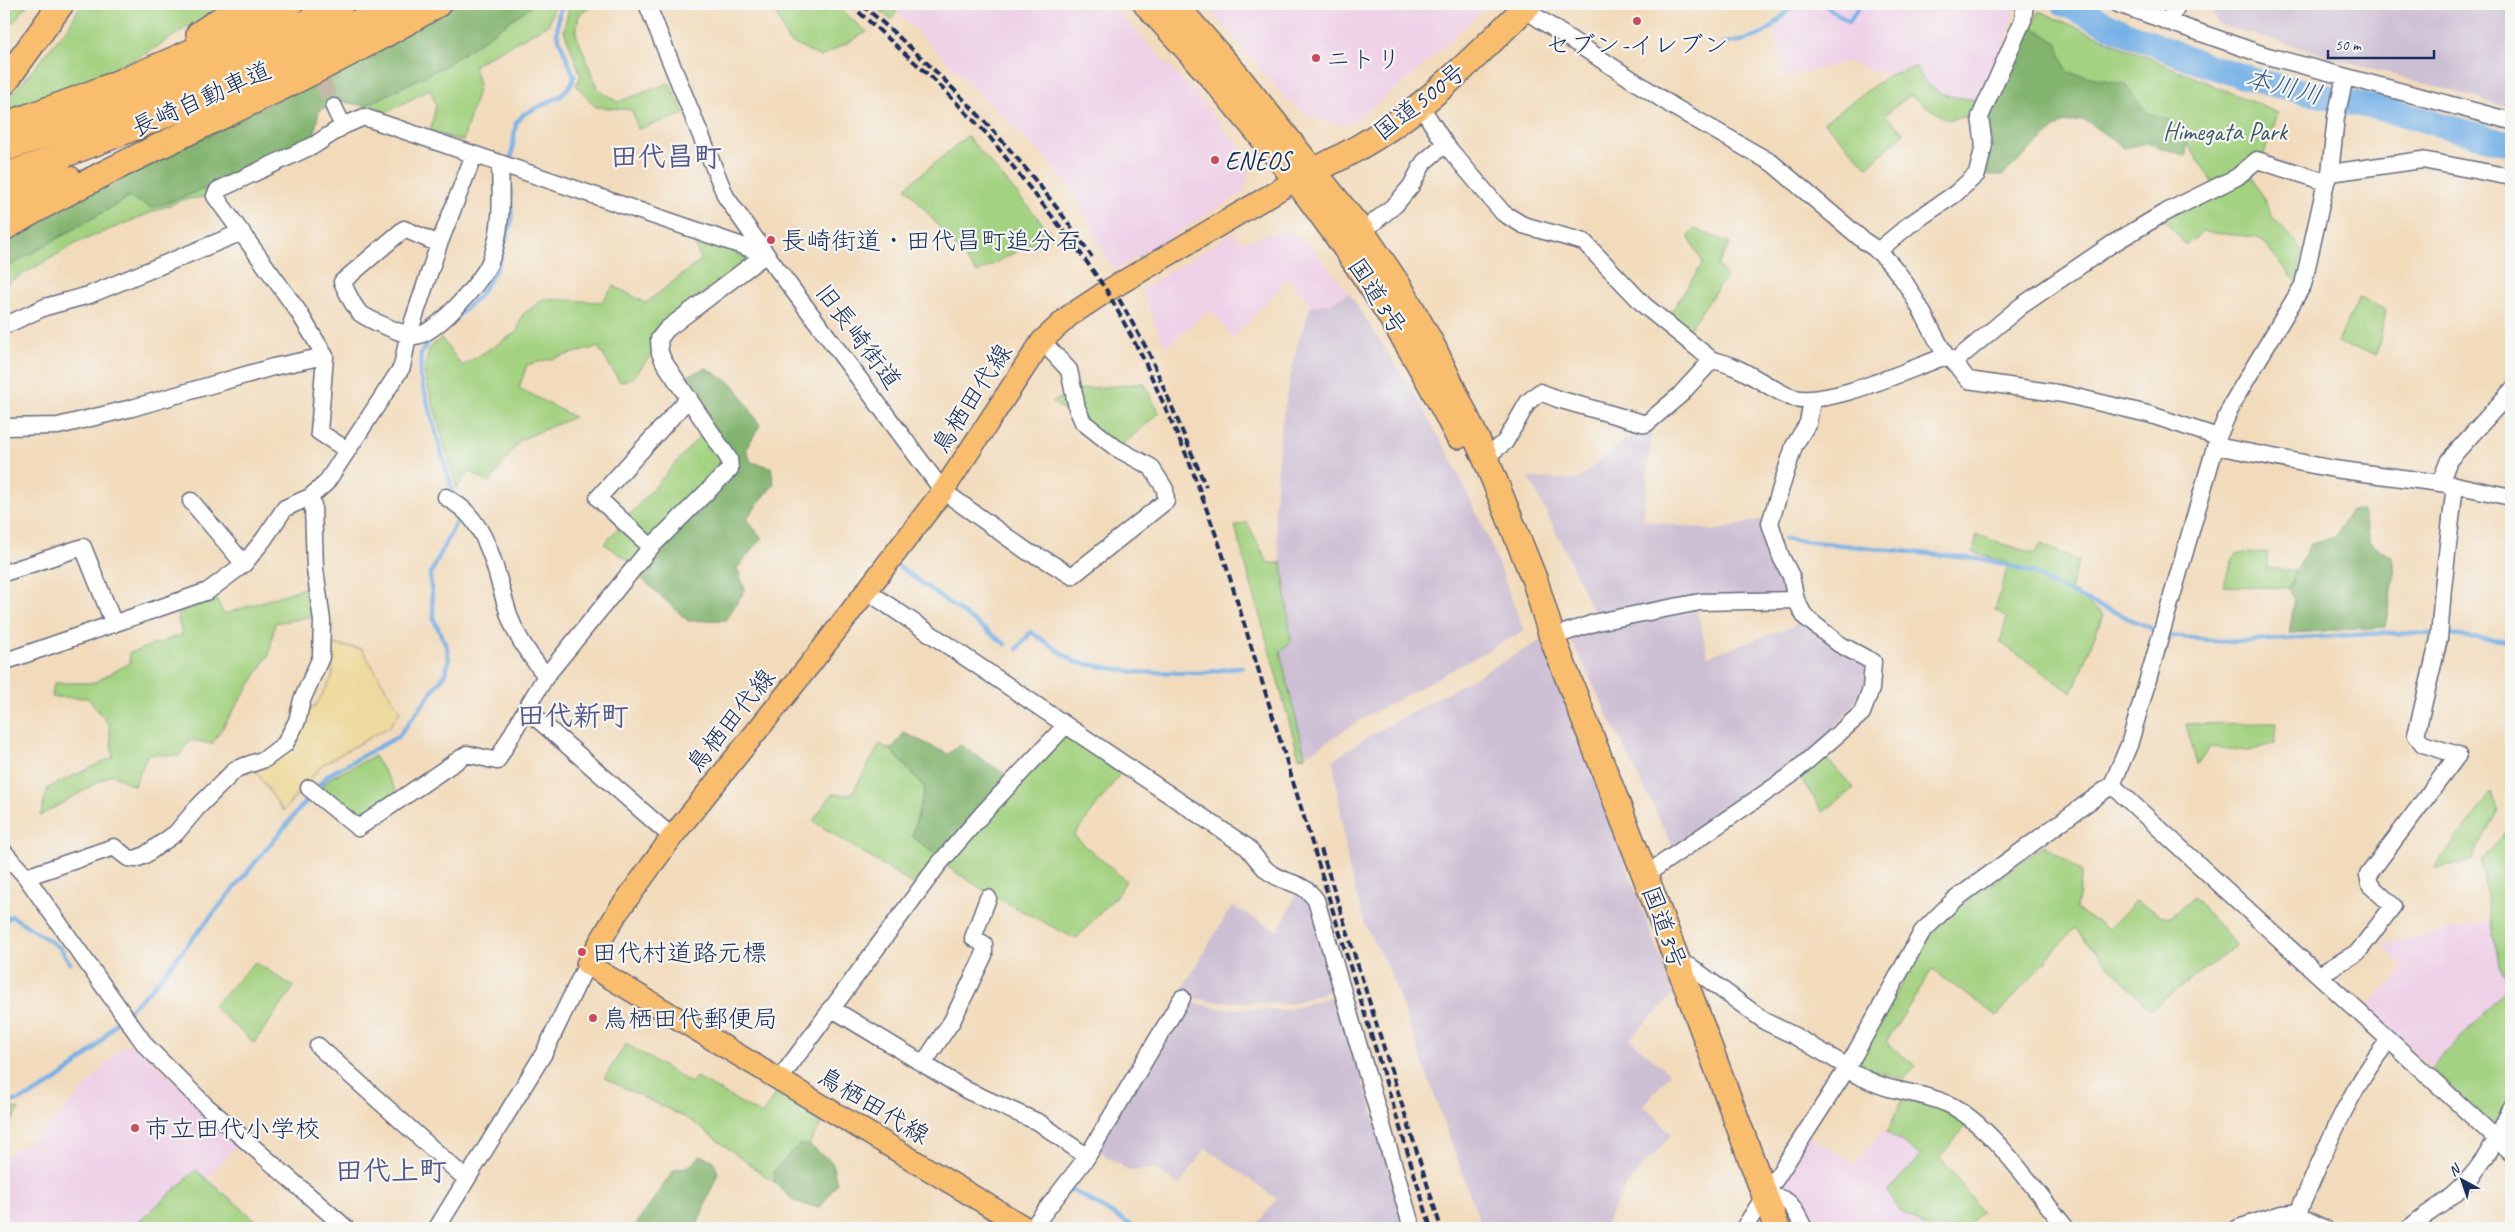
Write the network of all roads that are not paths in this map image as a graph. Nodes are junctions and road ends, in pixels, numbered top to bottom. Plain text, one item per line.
1 (44, 4) edge
2 (61, 4) edge
3 (244, 4) edge
4 (290, 4) edge
5 (341, 4) edge
6 (392, 4) edge
7 (438, 4) edge
8 (646, 4) edge
9 (1141, 4) edge
10 (1146, 4) edge
11 (1174, 4) edge
12 (2025, 4) edge
13 (2118, 4) edge
14 (2178, 4) edge
15 (1525, 5) edge
16 (1182, 20) edge
17 (2168, 22) junction
18 (4, 55) edge
19 (2344, 81) junction
20 (4, 83) edge
21 (85, 96) junction
22 (1420, 105) junction
23 (334, 107) tunnel mouth
24 (2511, 122) edge
25 (4, 124) edge
26 (343, 126) junction
27 (1445, 144) junction
28 (160, 145) junction
29 (4, 149) edge
30 (474, 155) junction
31 (500, 163) junction
32 (1305, 175) junction
33 (4, 176) edge
34 (2328, 177) junction
35 (2511, 177) edge
36 (4, 200) edge
37 (4, 228) edge
38 (242, 232) junction
39 (1362, 232) junction
40 (439, 244) junction
41 (1879, 250) junction
42 (766, 254) junction
43 (4, 326) edge
44 (408, 336) junction
45 (1042, 341) junction
46 (325, 356) junction
47 (1950, 359) junction
48 (1712, 360) junction
49 (2511, 391) edge
50 (689, 398) junction
51 (1812, 400) junction
52 (4, 427) edge
53 (2217, 441) junction
54 (346, 450) junction
55 (1485, 457) junction
56 (2447, 484) junction
57 (943, 490) junction
58 (446, 497) dead end
59 (2511, 497) edge
60 (310, 498) junction
61 (191, 502) dead end
62 (651, 547) junction
63 (244, 564) junction
64 (4, 573) edge
65 (867, 591) junction
66 (1796, 600) junction
67 (114, 624) junction
68 (1551, 632) junction
69 (4, 659) edge
70 (546, 676) junction
71 (526, 709) junction
72 (1065, 726) junction
73 (2112, 786) junction
74 (311, 791) dead end
75 (672, 837) junction
76 (4, 852) edge
77 (1645, 875) junction
78 (26, 876) junction
79 (988, 898) dead end
80 (1678, 963) junction
81 (587, 964) junction
82 (2320, 975) junction
83 (1182, 998) dead end
84 (831, 1008) junction
85 (2389, 1040) junction
86 (318, 1046) dead end
87 (923, 1064) junction
88 (1847, 1068) junction
89 (779, 1080) junction
90 (2511, 1108) edge
91 (2498, 1140) junction
92 (2511, 1152) edge
93 (1087, 1157) junction
94 (466, 1179) junction
95 (1765, 1196) junction
96 (2298, 1215) junction
97 (1017, 1227) edge
98 (346, 1228) edge
99 (437, 1228) edge
100 (1412, 1228) edge
101 (1744, 1228) edge
102 (1777, 1228) edge
103 (1804, 1228) edge
104 (2066, 1228) edge
105 (2238, 1228) edge
106 (2324, 1228) edge
107 (2410, 1228) edge

1 - 18 highway
2 - 20 highway
3 - 21 highway
4 - 21 highway
5 - 29 highway, 長崎自動車道
6 - 33 highway, 長崎自動車道
7 - 28 highway
8 - 42 street, 旧長崎街道
9 - 16 highway
10 - 16 highway, 国道3号
11 - 16 highway, 国道3号
12 - 41 street
13 - 17 street
14 - 17 street
15 - 22 highway, 国道500号
15 - 41 street
16 - 32 highway, 国道3号
17 - 19 street
19 - 24 street
19 - 34 street
21 - 25 highway
22 - 27 street
22 - 32 highway, 国道500号
23 - 26 street
26 - 30 street
26 - 38 street
27 - 39 street
27 - 48 street
28 - 36 highway
28 - 37 highway
30 - 31 street
30 - 40 street
31 - 42 street
31 - 44 street
32 - 39 highway, 国道3号
32 - 45 main road, 鳥栖田代線
32 - 68 highway, 国道3号
34 - 35 street
34 - 47 street
34 - 53 street
38 - 43 street
38 - 46 street
39 - 55 highway, 国道3号
40 - 44 street
40 - 44 street
41 - 47 street
42 - 50 street
42 - 57 street, 旧長崎街道
44 - 54 street
45 - 57 main road, 鳥栖田代線
45 - 57 street, 旧長崎街道
46 - 52 street
46 - 54 street
47 - 51 street
47 - 53 street
48 - 51 street
48 - 55 street
49 - 56 street
50 - 62 street
50 - 62 street
51 - 66 street
53 - 56 street
53 - 73 street
54 - 60 street
55 - 68 highway, 国道3号
56 - 59 street
56 - 82 street
57 - 65 main road, 鳥栖田代線
58 - 70 street
60 - 63 street
60 - 78 street
61 - 63 street
62 - 70 street
63 - 67 street
64 - 67 street
65 - 72 street
65 - 75 main road, 鳥栖田代線
66 - 68 street
66 - 77 street
67 - 69 street
68 - 77 highway, 国道3号
70 - 71 street
71 - 74 street
71 - 75 street
72 - 84 street
72 - 100 street
73 - 82 street
73 - 88 street
75 - 81 main road, 鳥栖田代線
76 - 78 street
77 - 80 highway, 国道3号
78 - 98 street
79 - 87 street
80 - 88 street
80 - 95 highway, 国道3号
81 - 89 main road, 鳥栖田代線
81 - 94 street
82 - 85 street
83 - 93 street
84 - 87 street
84 - 89 street
85 - 91 street
85 - 96 street
86 - 94 street
87 - 93 street
88 - 95 street
88 - 104 street
89 - 97 main road, 鳥栖田代線
90 - 91 street
91 - 92 street
91 - 107 street
93 - 97 street
94 - 99 street
95 - 101 street
95 - 102 highway, 国道3号
95 - 103 street
96 - 105 street
96 - 106 street

